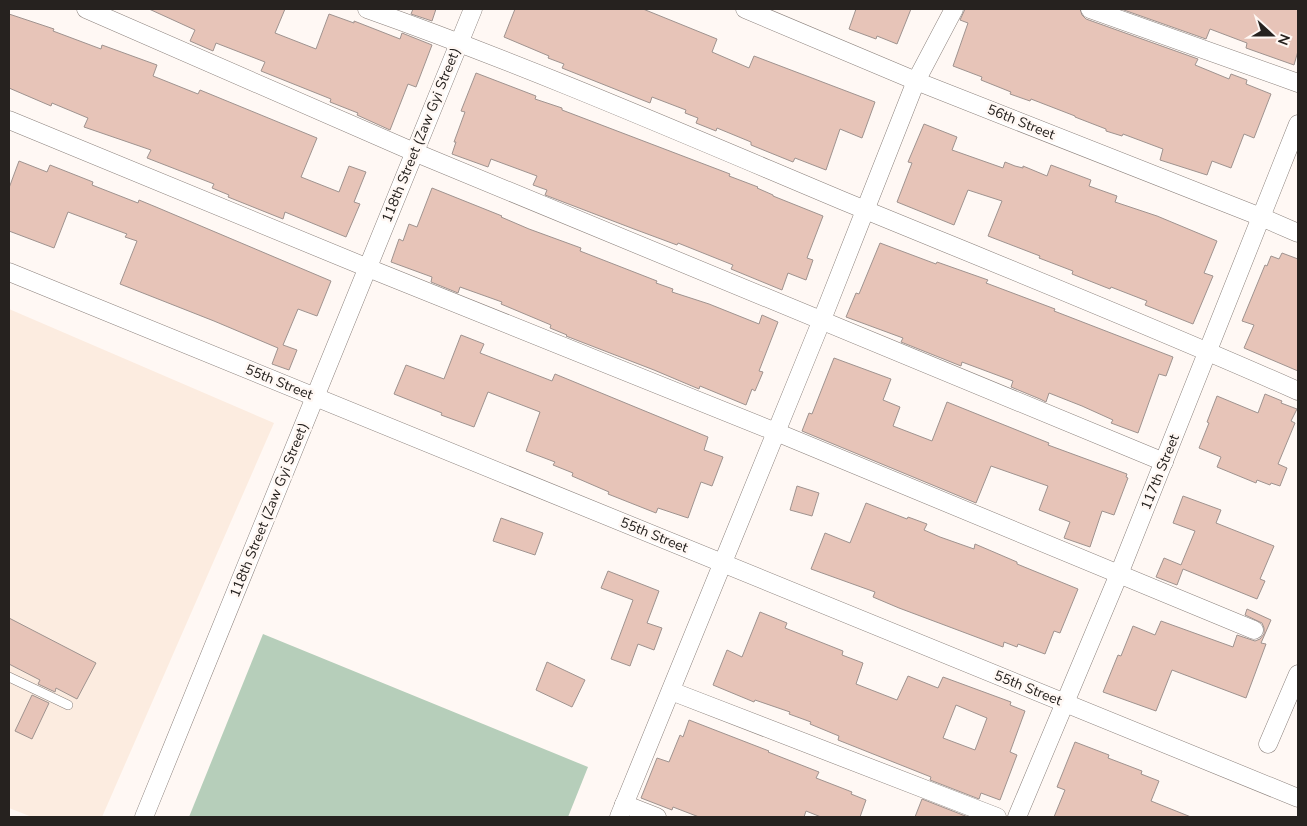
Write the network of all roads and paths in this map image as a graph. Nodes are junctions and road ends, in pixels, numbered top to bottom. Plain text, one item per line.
1 (86, 9) edge
2 (367, 9) edge
3 (473, 9) edge
4 (745, 9) edge
5 (954, 9) edge
6 (1090, 9) edge
7 (459, 41) junction
8 (916, 80) junction
9 (1298, 83) edge
10 (9, 120) edge
11 (1298, 124) edge
12 (414, 152) junction
13 (866, 210) junction
14 (1261, 217) junction
15 (1298, 233) edge
16 (368, 268) junction
17 (9, 272) edge
18 (822, 322) junction
19 (1207, 351) junction
20 (1298, 391) edge
21 (315, 396) junction
22 (776, 432) junction
23 (1164, 462) junction
24 (723, 563) junction
25 (1120, 574) junction
26 (1254, 630) dead end
27 (1298, 674) edge
28 (9, 677) edge
29 (671, 691) junction
30 (68, 704) dead end
31 (1065, 704) junction
32 (1268, 744) dead end
33 (1298, 798) edge
34 (622, 810) edge
35 (144, 817) edge
36 (657, 817) edge
37 (997, 817) edge
38 (1017, 817) edge

1 - 12 street
2 - 7 street
3 - 7 street, 118th Street (Zaw Gyi Street)
4 - 8 street, 56th Street
5 - 8 street
6 - 9 street
7 - 12 street, 118th Street (Zaw Gyi Street)
7 - 13 street
8 - 13 street
8 - 14 street, 56th Street
10 - 16 street
11 - 14 street, 117th Street
12 - 16 street, 118th Street (Zaw Gyi Street)
12 - 18 street
13 - 18 street
13 - 19 street
14 - 15 street, 56th Street
14 - 19 street, 117th Street
16 - 21 street, 118th Street (Zaw Gyi Street)
16 - 22 street
17 - 21 street, 55th Street
18 - 22 street
18 - 23 street
19 - 20 street
19 - 23 street, 117th Street
21 - 24 street, 55th Street
21 - 35 street, 118th Street (Zaw Gyi Street)
22 - 24 street
22 - 25 street
23 - 25 street, 117th Street
24 - 29 street
24 - 31 street, 55th Street
25 - 26 street
25 - 31 street, 117th Street
27 - 32 street
28 - 30 lane
29 - 34 street
29 - 37 street
31 - 33 street, 55th Street
31 - 38 street, 117th Street
34 - 36 street

